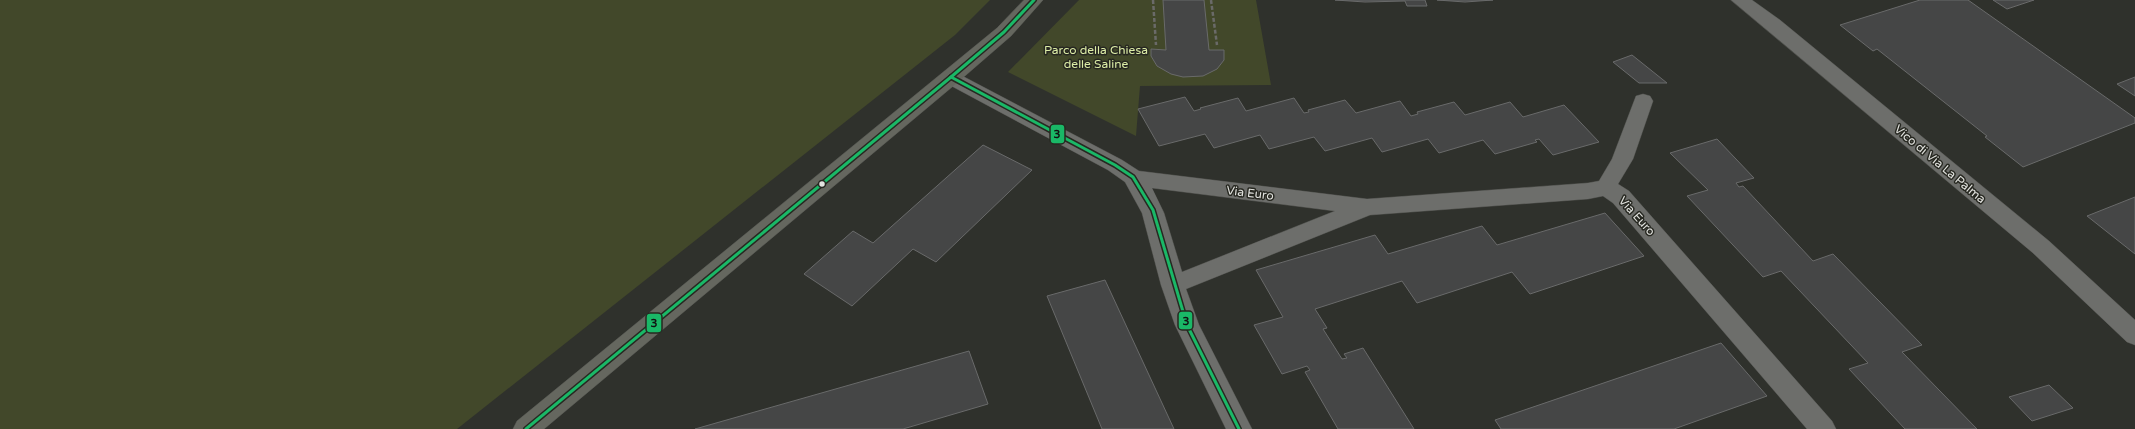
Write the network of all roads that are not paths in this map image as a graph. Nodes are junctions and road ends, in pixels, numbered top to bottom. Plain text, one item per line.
1 (1034, 0) edge
2 (1740, 0) edge
3 (951, 77) junction
4 (1644, 101) dead end
5 (1133, 178) junction
6 (1606, 187) junction
7 (1367, 207) junction
8 (1173, 285) junction
9 (2135, 335) edge
10 (526, 429) edge
11 (1239, 429) edge
12 (1823, 429) edge

1 - 3 street
2 - 9 street, Vico di Via La Palma
3 - 5 street
3 - 10 street
4 - 6 street
5 - 7 street, Via Euro
5 - 8 street
6 - 7 street, Via Euro
6 - 12 street, Via Euro
7 - 8 street, Via Euro
8 - 11 street

